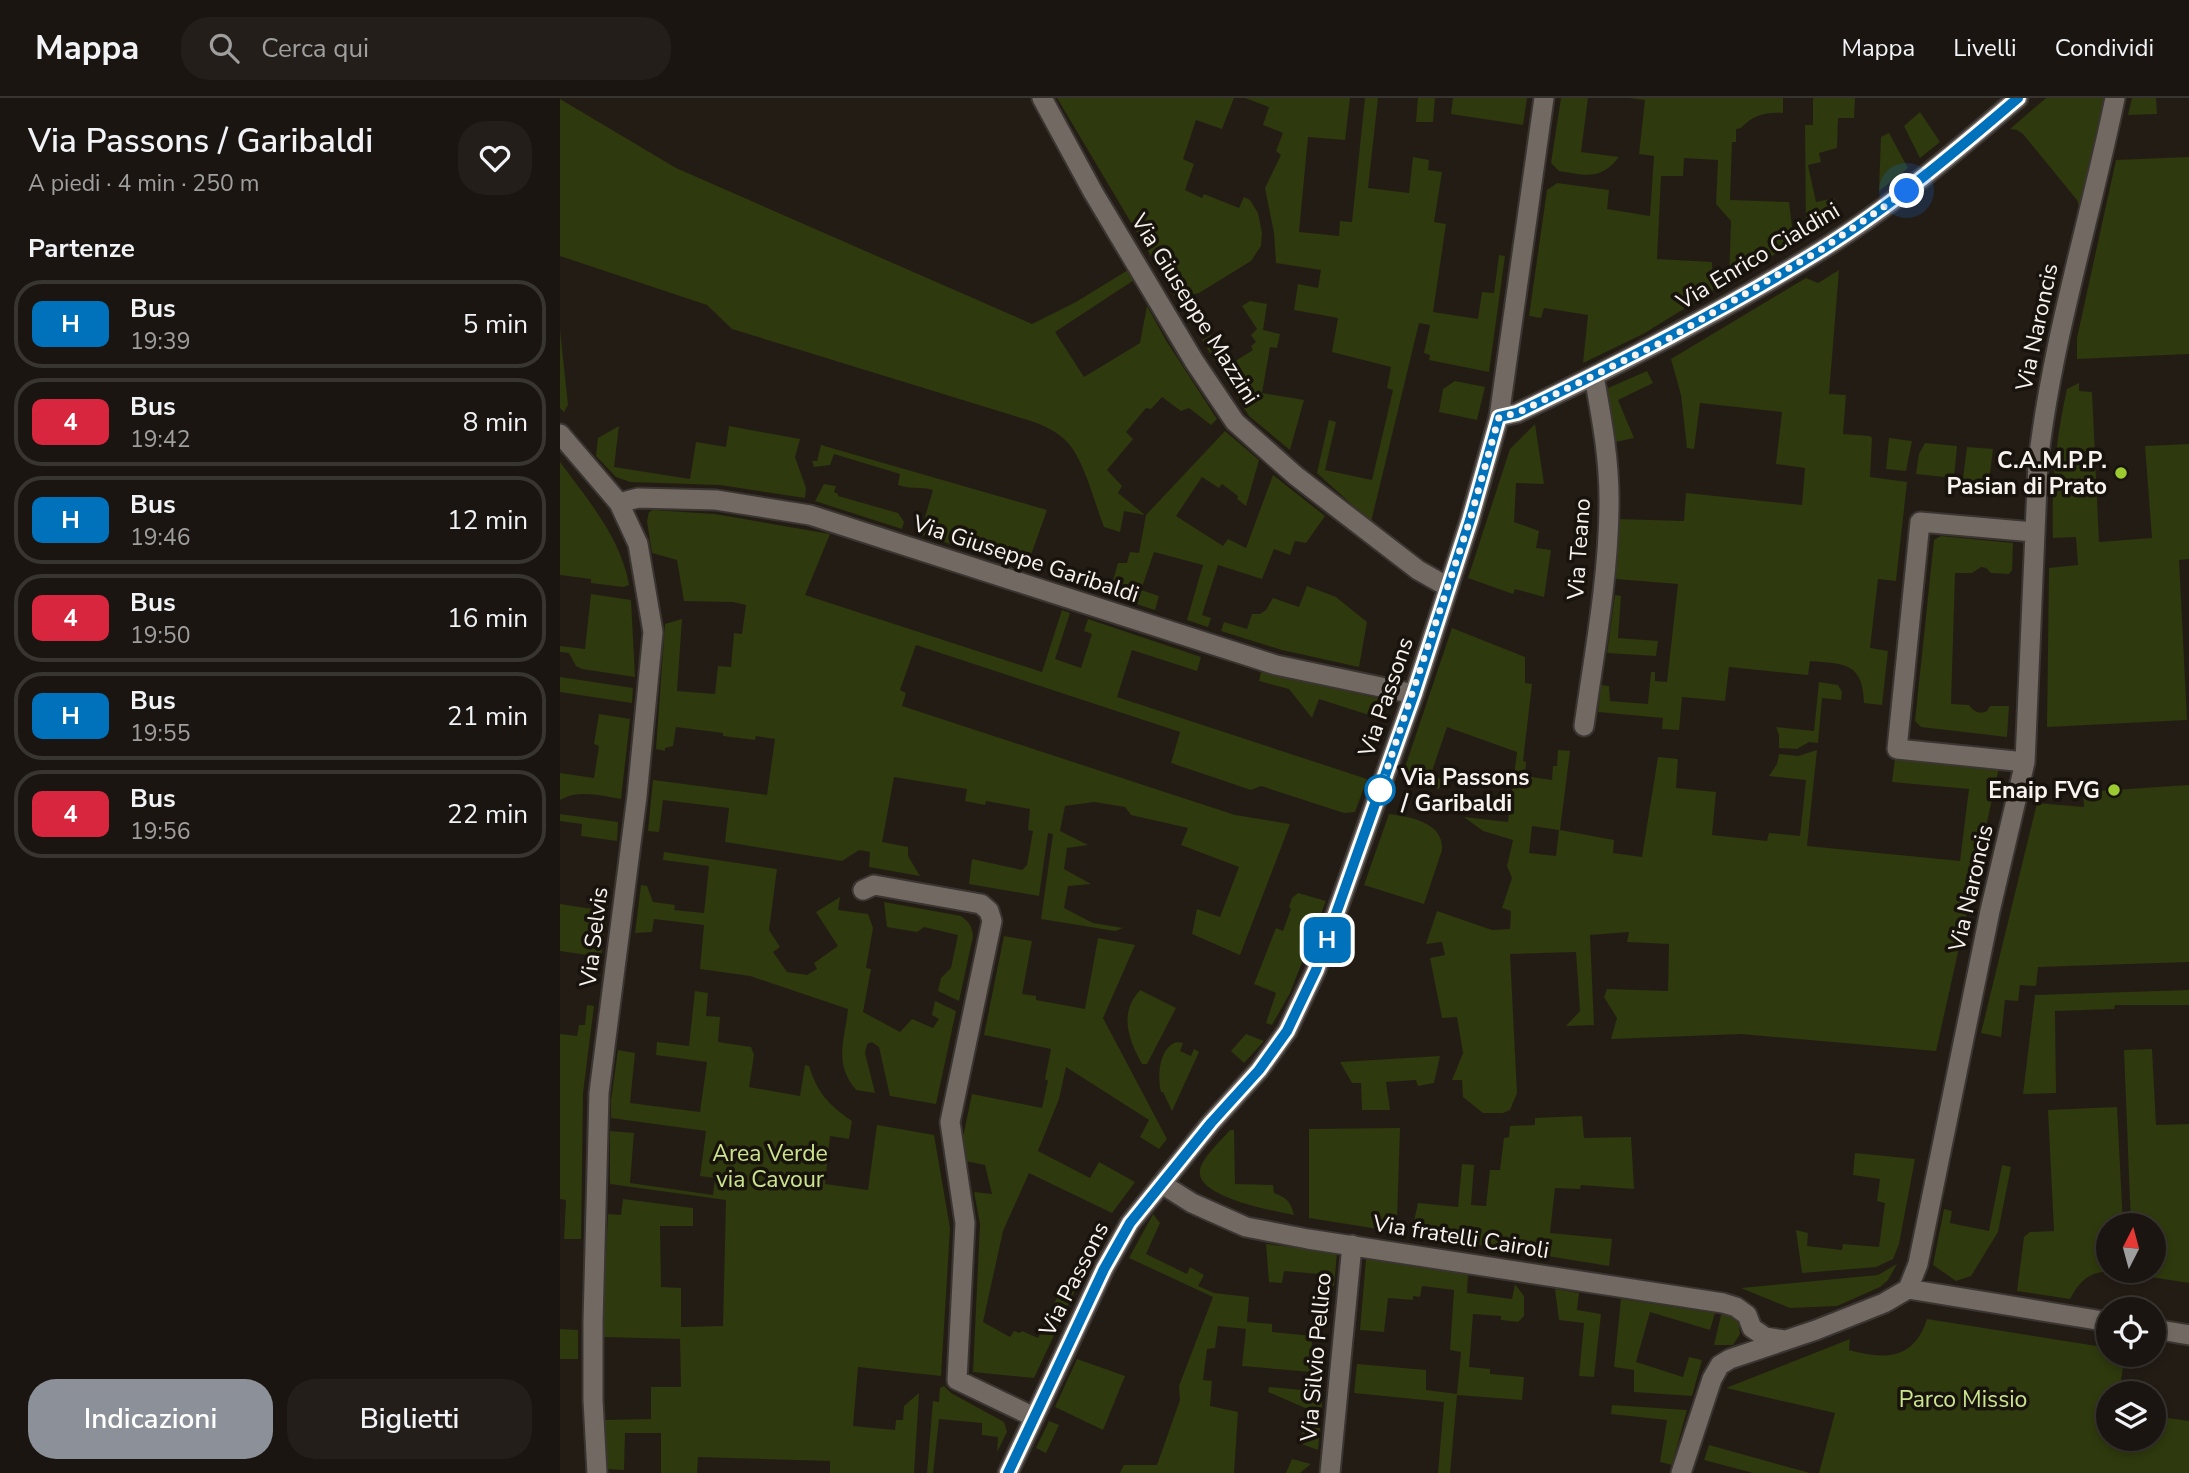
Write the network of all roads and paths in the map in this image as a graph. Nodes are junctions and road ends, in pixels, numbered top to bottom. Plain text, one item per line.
1 (1042, 98) edge
2 (1544, 98) edge
3 (2018, 98) edge
4 (2115, 98) edge
5 (1594, 376) junction
6 (1499, 417) junction
7 (560, 434) edge
8 (619, 503) junction
9 (2034, 532) junction
10 (1448, 587) junction
11 (1414, 694) junction
12 (1584, 726) dead end
13 (2025, 762) junction
14 (863, 890) dead end
15 (1162, 1184) junction
16 (1352, 1245) junction
17 (1908, 1289) junction
18 (2096, 1320) edge
19 (1752, 1328) junction
20 (2166, 1331) edge
21 (2189, 1335) edge
22 (1784, 1340) junction
23 (1730, 1359) junction
24 (1034, 1417) junction
25 (597, 1473) edge
26 (1008, 1473) edge
27 (1330, 1473) edge
28 (1681, 1473) edge

1 - 10 street, Via Giuseppe Mazzini
2 - 6 street, Via Passons
3 - 5 street, Via Enrico Cialdini
4 - 9 street, Via Naroncis
5 - 6 street, Via Enrico Cialdini
5 - 12 street, Via Teano
6 - 10 street, Via Passons
7 - 8 street, Via Selvis
8 - 11 street, Via Giuseppe Garibaldi
8 - 25 street, Via Selvis
9 - 13 street, Via Naroncis
9 - 13 street
10 - 11 street, Via Passons
11 - 15 street, Via Passons
13 - 17 street, Via Naroncis
14 - 24 street
15 - 16 street, Via fratelli Cairoli
15 - 24 street, Via Passons
16 - 19 street, Via fratelli Cairoli
16 - 27 street, Via Silvio Pellico
17 - 18 street
17 - 22 street
19 - 22 street, Via fratelli Cairoli
19 - 23 street
20 - 21 street
22 - 23 street
23 - 28 street
24 - 26 street, Via Passons

